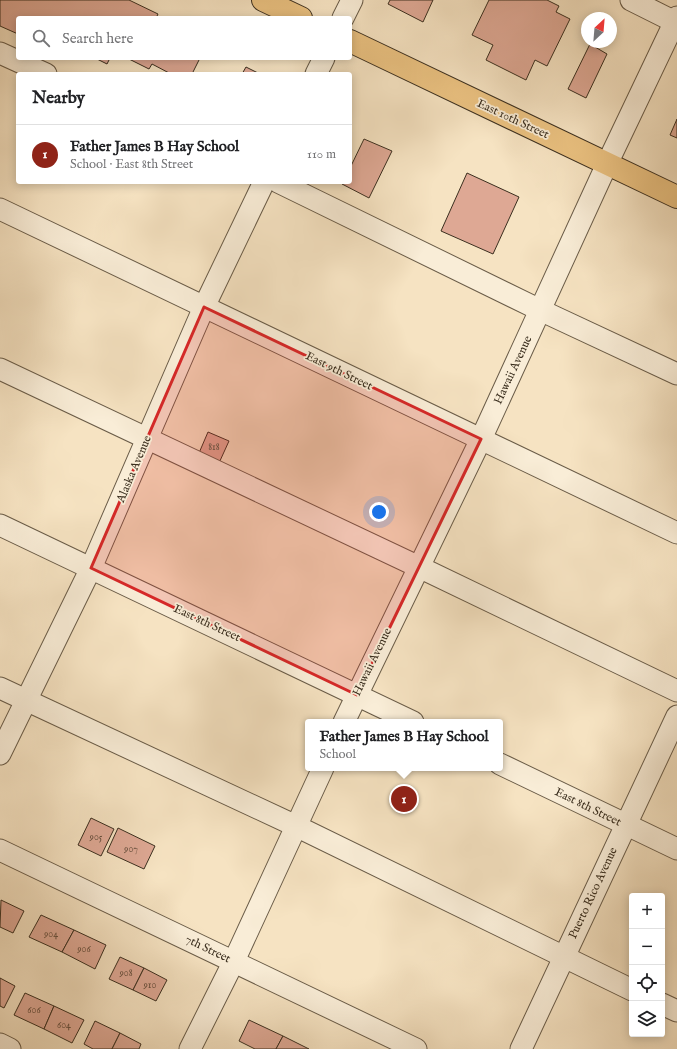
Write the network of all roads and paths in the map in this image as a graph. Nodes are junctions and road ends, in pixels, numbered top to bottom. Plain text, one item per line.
1 (263, 0) edge
2 (352, 0) edge
3 (631, 0) edge
4 (297, 16) edge
5 (344, 16) edge
6 (676, 20) edge
7 (352, 42) edge
8 (0, 53) edge
9 (323, 60) edge
10 (42, 72) edge
11 (317, 72) edge
12 (607, 164) junction
13 (263, 184) edge
14 (282, 184) edge
15 (677, 197) edge
16 (0, 209) edge
17 (204, 307) junction
18 (540, 310) junction
19 (0, 369) edge
20 (677, 374) edge
21 (147, 439) junction
22 (481, 440) junction
23 (0, 525) edge
24 (677, 533) edge
25 (419, 567) junction
26 (90, 568) junction
27 (0, 688) edge
28 (677, 691) edge
29 (357, 695) junction
30 (26, 700) junction
31 (677, 716) edge
32 (345, 719) edge
33 (407, 719) edge
34 (0, 754) edge
35 (503, 765) edge
36 (322, 771) edge
37 (624, 825) junction
38 (296, 826) junction
39 (677, 849) edge
40 (0, 850) edge
41 (563, 957) junction
42 (234, 961) junction
43 (629, 989) edge
44 (665, 1005) edge
45 (677, 1011) edge
46 (0, 1044) edge
47 (10, 1049) edge
48 (190, 1049) edge
49 (416, 1049) edge
50 (521, 1049) edge

1 - 4 main road
2 - 5 street
3 - 6 street
6 - 12 street, Hawaii Avenue
7 - 12 main road, East 10th Street
8 - 10 street
9 - 11 street
12 - 15 main road, East 10th Street
12 - 18 street, Hawaii Avenue
13 - 17 street, Alaska Avenue
14 - 18 street
16 - 17 street, East 9th Street
17 - 21 street, Alaska Avenue
17 - 22 street, East 9th Street
18 - 20 street
18 - 22 street, Hawaii Avenue
19 - 21 street
21 - 25 street
21 - 26 street, Alaska Avenue
22 - 24 street, East 9th Street
22 - 25 street, Hawaii Avenue
23 - 26 street, East 8th Street
25 - 28 street
25 - 29 street, Hawaii Avenue
26 - 29 street, East 8th Street
26 - 30 street, Alaska Avenue
27 - 30 street
29 - 32 street, Hawaii Avenue
29 - 33 street, East 8th Street
30 - 34 street, Alaska Avenue
30 - 38 street
31 - 37 street, Puerto Rico Avenue
35 - 37 street, East 8th Street
36 - 38 street
37 - 39 street, East 8th Street
37 - 41 street, Puerto Rico Avenue
38 - 41 street
38 - 42 street
40 - 42 street, 7th Street
41 - 43 street
41 - 50 street, Puerto Rico Avenue
42 - 48 street
42 - 49 street, 7th Street
44 - 45 street
46 - 47 street

